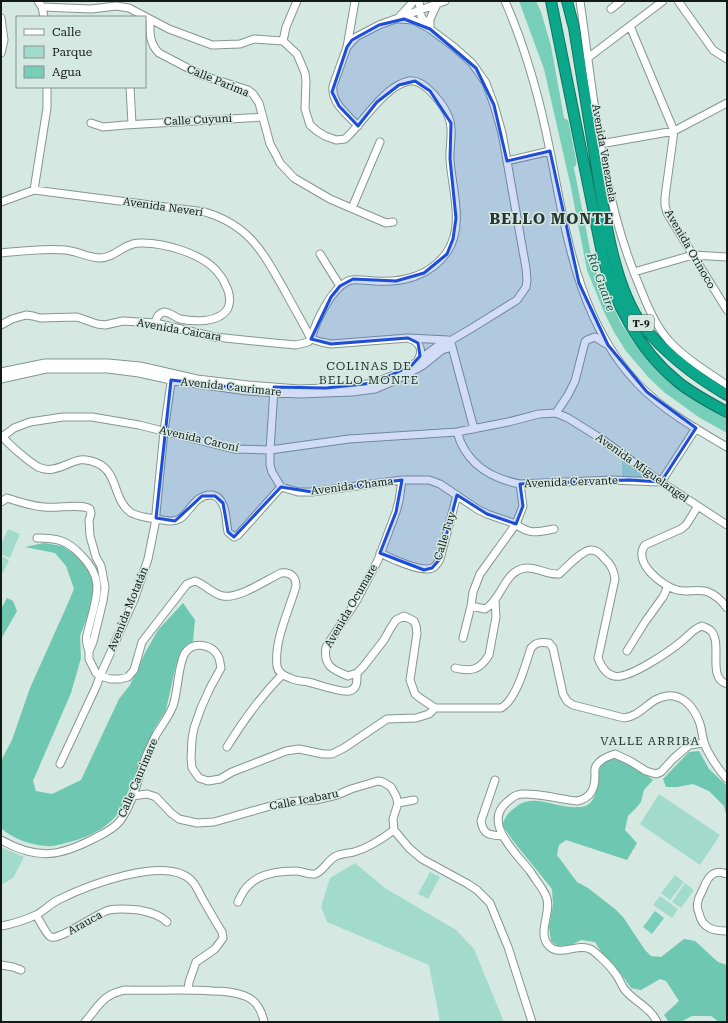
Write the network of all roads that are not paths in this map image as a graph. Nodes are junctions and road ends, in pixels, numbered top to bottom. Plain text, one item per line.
1 (297, 1) edge
2 (355, 1) edge
3 (414, 1) edge
4 (419, 1) edge
5 (445, 1) edge
6 (505, 1) edge
7 (551, 1) edge
8 (567, 1) edge
9 (571, 1) edge
10 (580, 1) edge
11 (621, 1) edge
12 (663, 1) edge
13 (678, 1) edge
14 (40, 4) edge
15 (437, 4) junction
16 (611, 9) dead end
17 (419, 10) junction
18 (44, 16) edge
19 (143, 16) edge
20 (1, 18) edge
21 (146, 18) edge
22 (397, 19) junction
23 (150, 20) junction
24 (630, 26) junction
25 (574, 28) junction
26 (430, 29) junction
27 (283, 41) junction
28 (347, 47) junction
29 (1, 53) edge
30 (589, 57) junction
31 (727, 58) edge
32 (47, 88) edge
33 (130, 88) edge
34 (727, 103) edge
35 (263, 117) junction
36 (91, 124) dead end
37 (132, 124) junction
38 (358, 126) junction
39 (674, 131) junction
40 (380, 142) dead end
41 (600, 144) junction
42 (550, 151) junction
43 (507, 161) junction
44 (34, 190) junction
45 (1, 202) edge
46 (352, 208) junction
47 (394, 222) dead end
48 (1, 253) edge
49 (320, 254) dead end
50 (693, 255) junction
51 (727, 257) edge
52 (634, 272) junction
53 (340, 286) junction
54 (632, 308) junction
55 (727, 310) edge
56 (155, 323) junction
57 (1, 325) edge
58 (408, 338) junction
59 (311, 339) junction
60 (451, 344) junction
61 (608, 345) junction
62 (417, 362) junction
63 (1, 372) edge
64 (171, 377) junction
65 (1, 379) edge
66 (727, 385) edge
67 (274, 390) junction
68 (727, 395) edge
69 (727, 402) edge
70 (727, 412) edge
71 (556, 413) junction
72 (696, 428) junction
73 (474, 429) junction
74 (164, 431) junction
75 (457, 432) junction
76 (1, 437) edge
77 (727, 447) edge
78 (270, 450) junction
79 (402, 480) junction
80 (661, 482) junction
81 (520, 484) junction
82 (281, 487) junction
83 (457, 495) junction
84 (1, 502) edge
85 (698, 506) junction
86 (156, 518) junction
87 (516, 524) junction
88 (727, 525) edge
89 (554, 529) dead end
90 (37, 538) dead end
91 (380, 553) junction
92 (668, 586) junction
93 (495, 601) junction
94 (471, 606) junction
95 (727, 608) edge
96 (463, 638) dead end
97 (89, 651) junction
98 (627, 651) dead end
99 (455, 668) dead end
100 (357, 673) junction
101 (282, 674) junction
102 (100, 676) junction
103 (727, 684) edge
104 (435, 708) junction
105 (704, 743) junction
106 (226, 747) dead end
107 (60, 764) dead end
108 (727, 779) edge
109 (495, 780) dead end
110 (132, 796) junction
111 (414, 800) dead end
112 (398, 803) junction
113 (394, 830) junction
114 (502, 836) junction
115 (1, 840) edge
116 (727, 874) edge
117 (238, 902) dead end
118 (36, 915) junction
119 (167, 922) dead end
120 (1, 926) edge
121 (727, 931) edge
122 (1, 965) edge
123 (21, 970) dead end
124 (188, 990) junction
125 (85, 1022) edge
126 (264, 1022) edge
127 (532, 1022) edge
128 (657, 1022) edge

1 - 27 street
2 - 28 street
3 - 22 street
4 - 17 street
5 - 15 street
6 - 42 street
7 - 70 highway, T-9
8 - 25 highway
9 - 25 highway, T-9
10 - 30 street, Avenida Venezuela
11 - 16 street
12 - 24 street
13 - 31 street
14 - 18 street
14 - 19 street
15 - 17 street
15 - 26 street
17 - 22 street
17 - 26 street
20 - 29 street
21 - 23 street
22 - 26 street
22 - 28 street
23 - 27 street
23 - 35 street, Calle Parima
24 - 30 street
24 - 39 street, Avenida Orinoco
25 - 54 highway, T-9
26 - 43 street
27 - 38 street
28 - 38 street
30 - 41 street, Avenida Venezuela
32 - 44 street
33 - 37 street
34 - 39 street
35 - 37 street, Calle Cuyuní
35 - 46 street, Calle Parima
36 - 37 street, Calle Cuyuní
38 - 53 street
39 - 41 street
39 - 50 street, Avenida Orinoco
40 - 46 street
41 - 52 street, Avenida Venezuela
42 - 43 street
42 - 61 street
43 - 60 street
44 - 45 street
44 - 59 street, Avenida Neverí
46 - 47 street, Calle Parima
48 - 56 street
49 - 53 street
50 - 51 street
50 - 52 street
50 - 55 street, Avenida Orinoco
52 - 66 street, Avenida Venezuela
53 - 59 street
54 - 68 highway, T-9
54 - 69 highway
56 - 57 street, Avenida Caicara
56 - 59 street, Avenida Caicara
58 - 59 street
58 - 60 street
58 - 62 street
60 - 62 street, Avenida Caurimare
60 - 67 street, Avenida Caurimare
60 - 73 street
61 - 71 street
61 - 72 street
62 - 67 street, Avenida Caurimare
63 - 64 street, Avenida Caurimare
64 - 65 street, Avenida Caurimare
64 - 67 street, Avenida Caurimare
64 - 74 street, Avenida Motatán
67 - 78 street
71 - 73 street, Avenida Caroní
71 - 80 street, Avenida Miguelangel
72 - 77 street
72 - 80 street
73 - 75 street, Avenida Caroní
74 - 76 street, Avenida Caroní
74 - 78 street, Avenida Caroní
74 - 86 street, Avenida Motatán
75 - 78 street, Avenida Caroní
75 - 81 street, Avenida Cervante
76 - 86 street
78 - 82 street
79 - 82 street, Avenida Chama
79 - 83 street, Avenida Chama
79 - 91 street, Avenida Ocumare
80 - 81 street, Avenida Cervante
80 - 85 street, Avenida Miguelangel
81 - 87 street
82 - 86 street
83 - 87 street, Avenida Chama
83 - 91 street, Calle Tuy
84 - 97 street
85 - 88 street, Avenida Miguelangel
85 - 92 street
86 - 102 street, Avenida Motatán
87 - 89 street, Avenida Chama
87 - 94 street
90 - 97 street
91 - 100 street, Avenida Ocumare
92 - 95 street
92 - 98 street
93 - 94 street
93 - 99 street
93 - 103 street
94 - 96 street
97 - 102 street
100 - 101 street
100 - 104 street
101 - 102 street
101 - 106 street
102 - 107 street, Avenida Motatán
104 - 105 street
104 - 110 street, Calle Caurimare
105 - 108 street
105 - 114 street
109 - 114 street
110 - 112 street, Calle Icabaru
110 - 115 street, Calle Caurimare
111 - 112 street
112 - 113 street
113 - 117 street
113 - 127 street
114 - 128 street
116 - 121 street
118 - 119 street, Arauca
118 - 120 street
118 - 124 street
122 - 123 street
124 - 125 street
124 - 126 street

